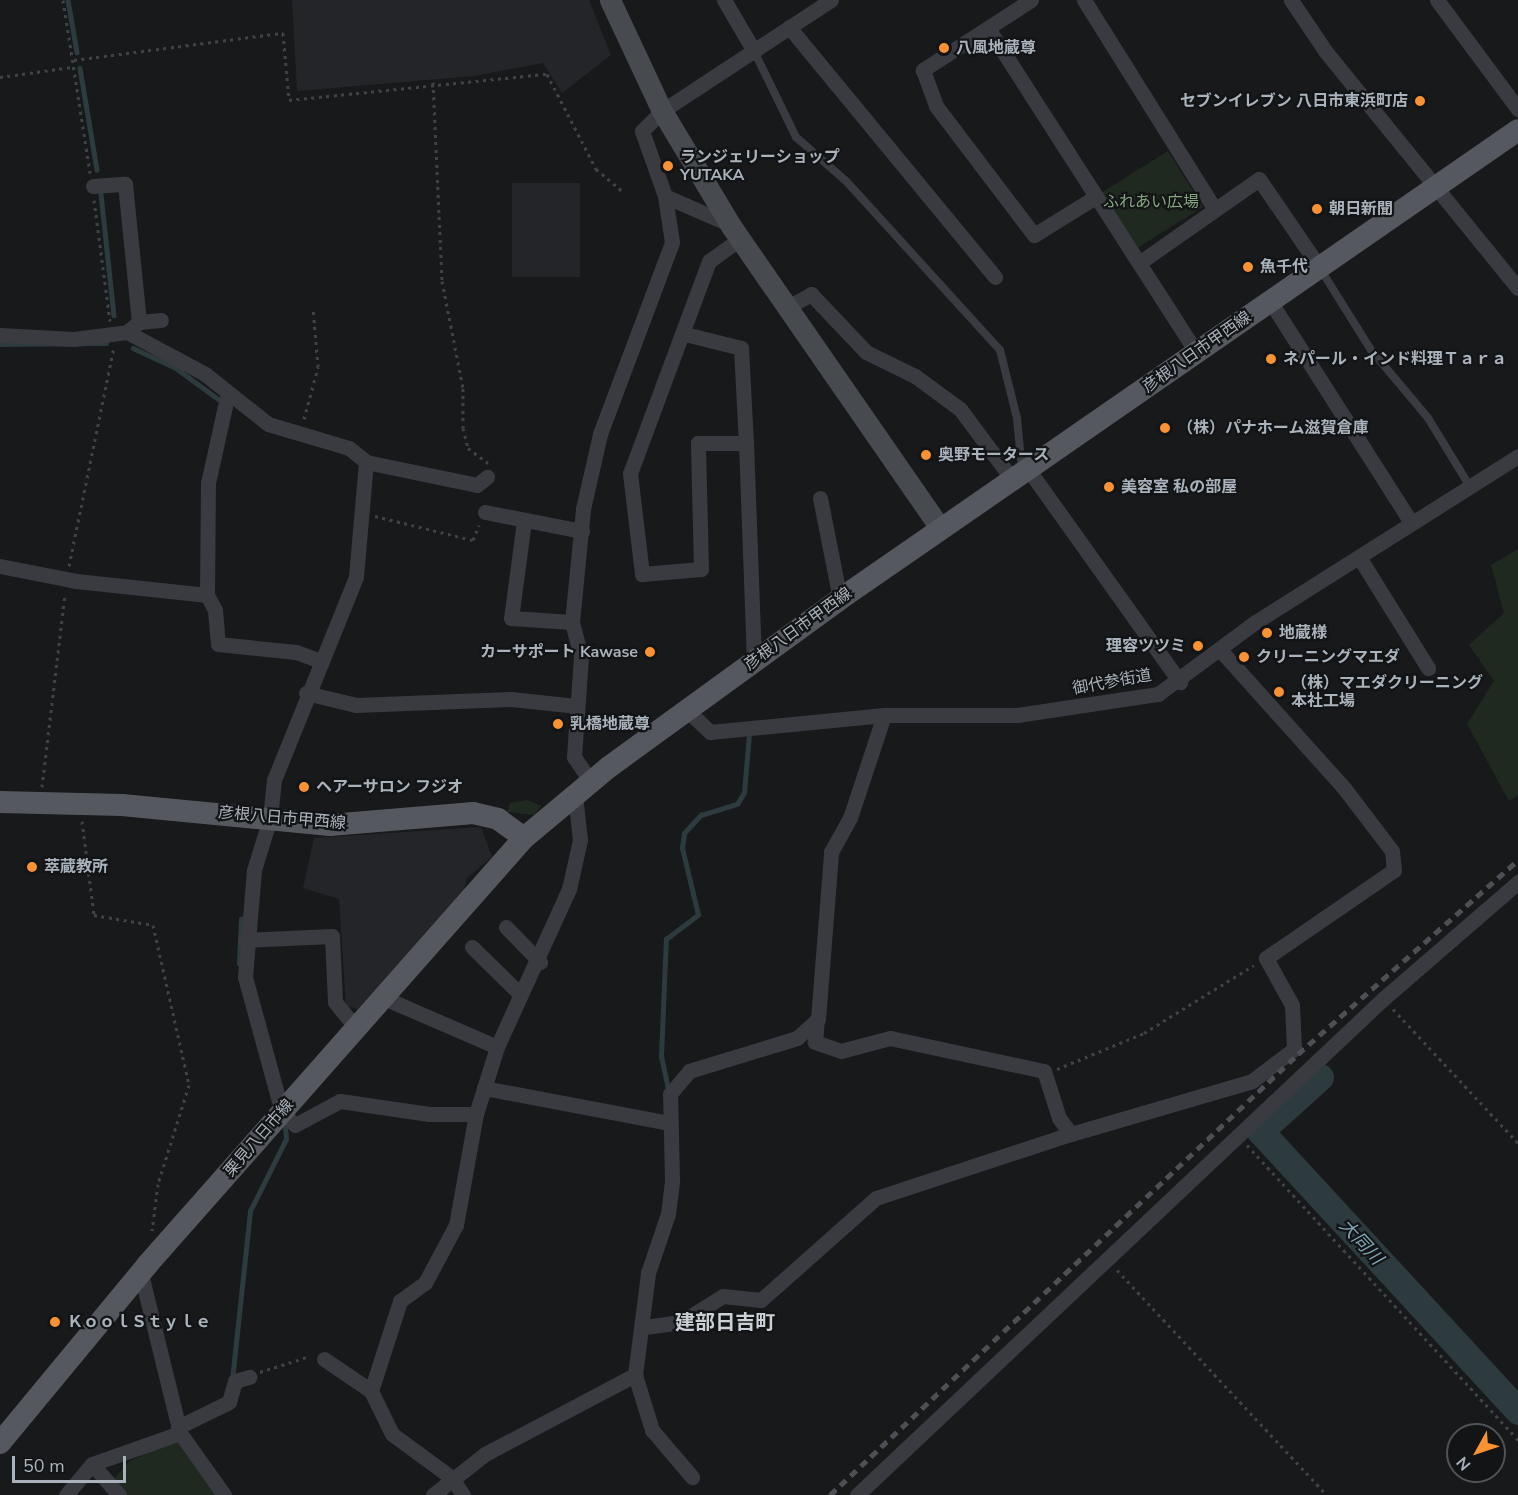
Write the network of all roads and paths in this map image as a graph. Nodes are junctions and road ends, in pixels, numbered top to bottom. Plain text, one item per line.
1 (63, 0) edge
2 (610, 0) edge
3 (724, 0) edge
4 (831, 0) edge
5 (1031, 0) edge
6 (1084, 0) edge
7 (1291, 0) edge
8 (1437, 0) edge
9 (816, 5) edge
10 (789, 27) junction
11 (988, 28) junction
12 (754, 51) junction
13 (74, 60) junction
14 (72, 67) junction
15 (0, 77) edge
16 (434, 82) junction
17 (1518, 109) edge
18 (662, 111) junction
19 (1518, 130) edge
20 (93, 186) junction
21 (1439, 186) junction
22 (623, 192) dead end
23 (665, 196) junction
24 (1094, 198) junction
25 (1214, 208) junction
26 (736, 232) junction
27 (1139, 263) junction
28 (1320, 268) junction
29 (995, 277) dead end
30 (1518, 288) edge
31 (1270, 301) junction
32 (313, 308) dead end
33 (786, 308) junction
34 (161, 320) dead end
35 (128, 329) junction
36 (685, 334) junction
37 (0, 335) edge
38 (1197, 353) junction
39 (228, 393) junction
40 (299, 435) junction
41 (746, 443) junction
42 (1518, 456) edge
43 (366, 462) junction
44 (1020, 474) junction
45 (487, 477) joint
46 (1469, 485) junction
47 (820, 498) dead end
48 (485, 512) joint
49 (362, 513) junction
50 (524, 521) junction
51 (1410, 521) junction
52 (940, 528) junction
53 (582, 531) junction
54 (1359, 557) junction
55 (0, 566) edge
56 (67, 576) junction
57 (207, 595) junction
58 (840, 599) junction
59 (572, 622) junction
60 (1220, 650) junction
61 (318, 660) junction
62 (754, 660) junction
63 (1428, 668) dead end
64 (1180, 682) junction
65 (306, 693) junction
66 (576, 706) junction
67 (687, 710) junction
68 (884, 715) junction
69 (583, 788) junction
70 (0, 802) edge
71 (40, 803) junction
72 (80, 804) junction
73 (270, 818) junction
74 (524, 838) junction
75 (1518, 882) edge
76 (506, 927) dead end
77 (245, 940) junction
78 (472, 947) dead end
79 (1266, 958) junction
80 (540, 962) junction
81 (518, 992) junction
82 (384, 998) junction
83 (1383, 999) junction
84 (817, 1019) junction
85 (356, 1028) junction
86 (497, 1047) junction
87 (1044, 1071) junction
88 (484, 1088) junction
89 (282, 1112) junction
90 (476, 1113) junction
91 (669, 1123) junction
92 (1071, 1134) junction
93 (1238, 1135) junction
94 (1518, 1143) edge
95 (1106, 1258) junction
96 (144, 1270) junction
97 (645, 1327) junction
98 (324, 1359) joint
99 (635, 1375) junction
100 (249, 1377) joint
101 (371, 1391) junction
102 (179, 1430) junction
103 (1518, 1440) edge
104 (0, 1443) edge
105 (92, 1464) junction
106 (692, 1477) dead end
107 (452, 1478) junction
108 (66, 1495) edge
109 (119, 1495) edge
110 (224, 1495) edge
111 (433, 1495) edge
112 (464, 1495) edge
113 (857, 1495) edge
114 (1327, 1495) edge

1 - 13 path
2 - 18 street
3 - 12 street
4 - 9 street
5 - 11 street
6 - 25 street
7 - 21 street
8 - 17 street
9 - 10 street
10 - 12 street
10 - 29 street
11 - 24 street
11 - 24 street
12 - 18 street
12 - 44 lane
13 - 14 path
13 - 16 path
14 - 15 path
14 - 20 path
16 - 22 path
16 - 45 path
18 - 23 street
18 - 26 street
19 - 21 main road, 彦根八日市甲西線
20 - 35 path
20 - 35 street
21 - 28 main road, 彦根八日市甲西線
21 - 30 street
23 - 26 street
23 - 53 street
24 - 27 street
25 - 27 street
25 - 28 street
26 - 33 street
26 - 36 street
27 - 38 street
28 - 31 main road, 彦根八日市甲西線
28 - 46 lane
31 - 38 main road, 彦根八日市甲西線
31 - 51 street
32 - 40 path
33 - 44 street
33 - 52 street
34 - 35 street
35 - 37 street
35 - 39 street
35 - 56 path
36 - 41 street
36 - 41 street
38 - 44 main road, 彦根八日市甲西線
39 - 40 street
39 - 57 street
40 - 43 street
41 - 62 street
42 - 46 street, 御代参街道
43 - 45 street
43 - 49 street
44 - 52 main road, 彦根八日市甲西線
44 - 64 street
46 - 51 street, 御代参街道
47 - 58 street
48 - 49 path
48 - 50 street
49 - 61 street
50 - 53 street
50 - 59 street
51 - 54 street, 御代参街道
52 - 58 main road, 彦根八日市甲西線
53 - 59 street
54 - 60 street, 御代参街道
54 - 63 street
55 - 56 street
56 - 57 street
56 - 71 path
57 - 61 street
58 - 62 main road, 彦根八日市甲西線
59 - 66 street
60 - 64 street, 御代参街道
60 - 79 street
61 - 65 street
62 - 67 main road, 彦根八日市甲西線
64 - 68 street, 御代参街道
65 - 66 street
65 - 73 street
66 - 69 street
67 - 68 street, 御代参街道
67 - 69 main road, 彦根八日市甲西線
68 - 84 street
69 - 74 main road, 彦根八日市甲西線
69 - 80 street
70 - 71 main road, 彦根八日市甲西線
71 - 72 main road, 彦根八日市甲西線
72 - 73 main road, 彦根八日市甲西線
72 - 96 path
73 - 74 main road, 彦根八日市甲西線
73 - 77 street
74 - 82 main road, 栗見八日市線
75 - 83 street
76 - 80 street
77 - 85 street
77 - 89 street
78 - 81 street
79 - 87 path
79 - 92 street
80 - 81 street
81 - 86 street
82 - 85 main road, 栗見八日市線
82 - 86 street
83 - 93 street
83 - 94 path
84 - 87 street
84 - 91 street
85 - 89 main road, 栗見八日市線
86 - 88 street
87 - 92 street
88 - 90 street
88 - 91 street
89 - 90 street
89 - 96 main road, 栗見八日市線
90 - 101 street
91 - 97 street
92 - 97 street
93 - 95 street
93 - 103 path
95 - 113 street
95 - 114 path
96 - 102 street
96 - 104 main road, 栗見八日市線
97 - 99 street
98 - 100 path
98 - 101 street
99 - 106 street
99 - 107 street
100 - 102 street
101 - 107 street
102 - 105 street
102 - 110 street
105 - 108 street
105 - 109 street
107 - 111 street
107 - 112 street

